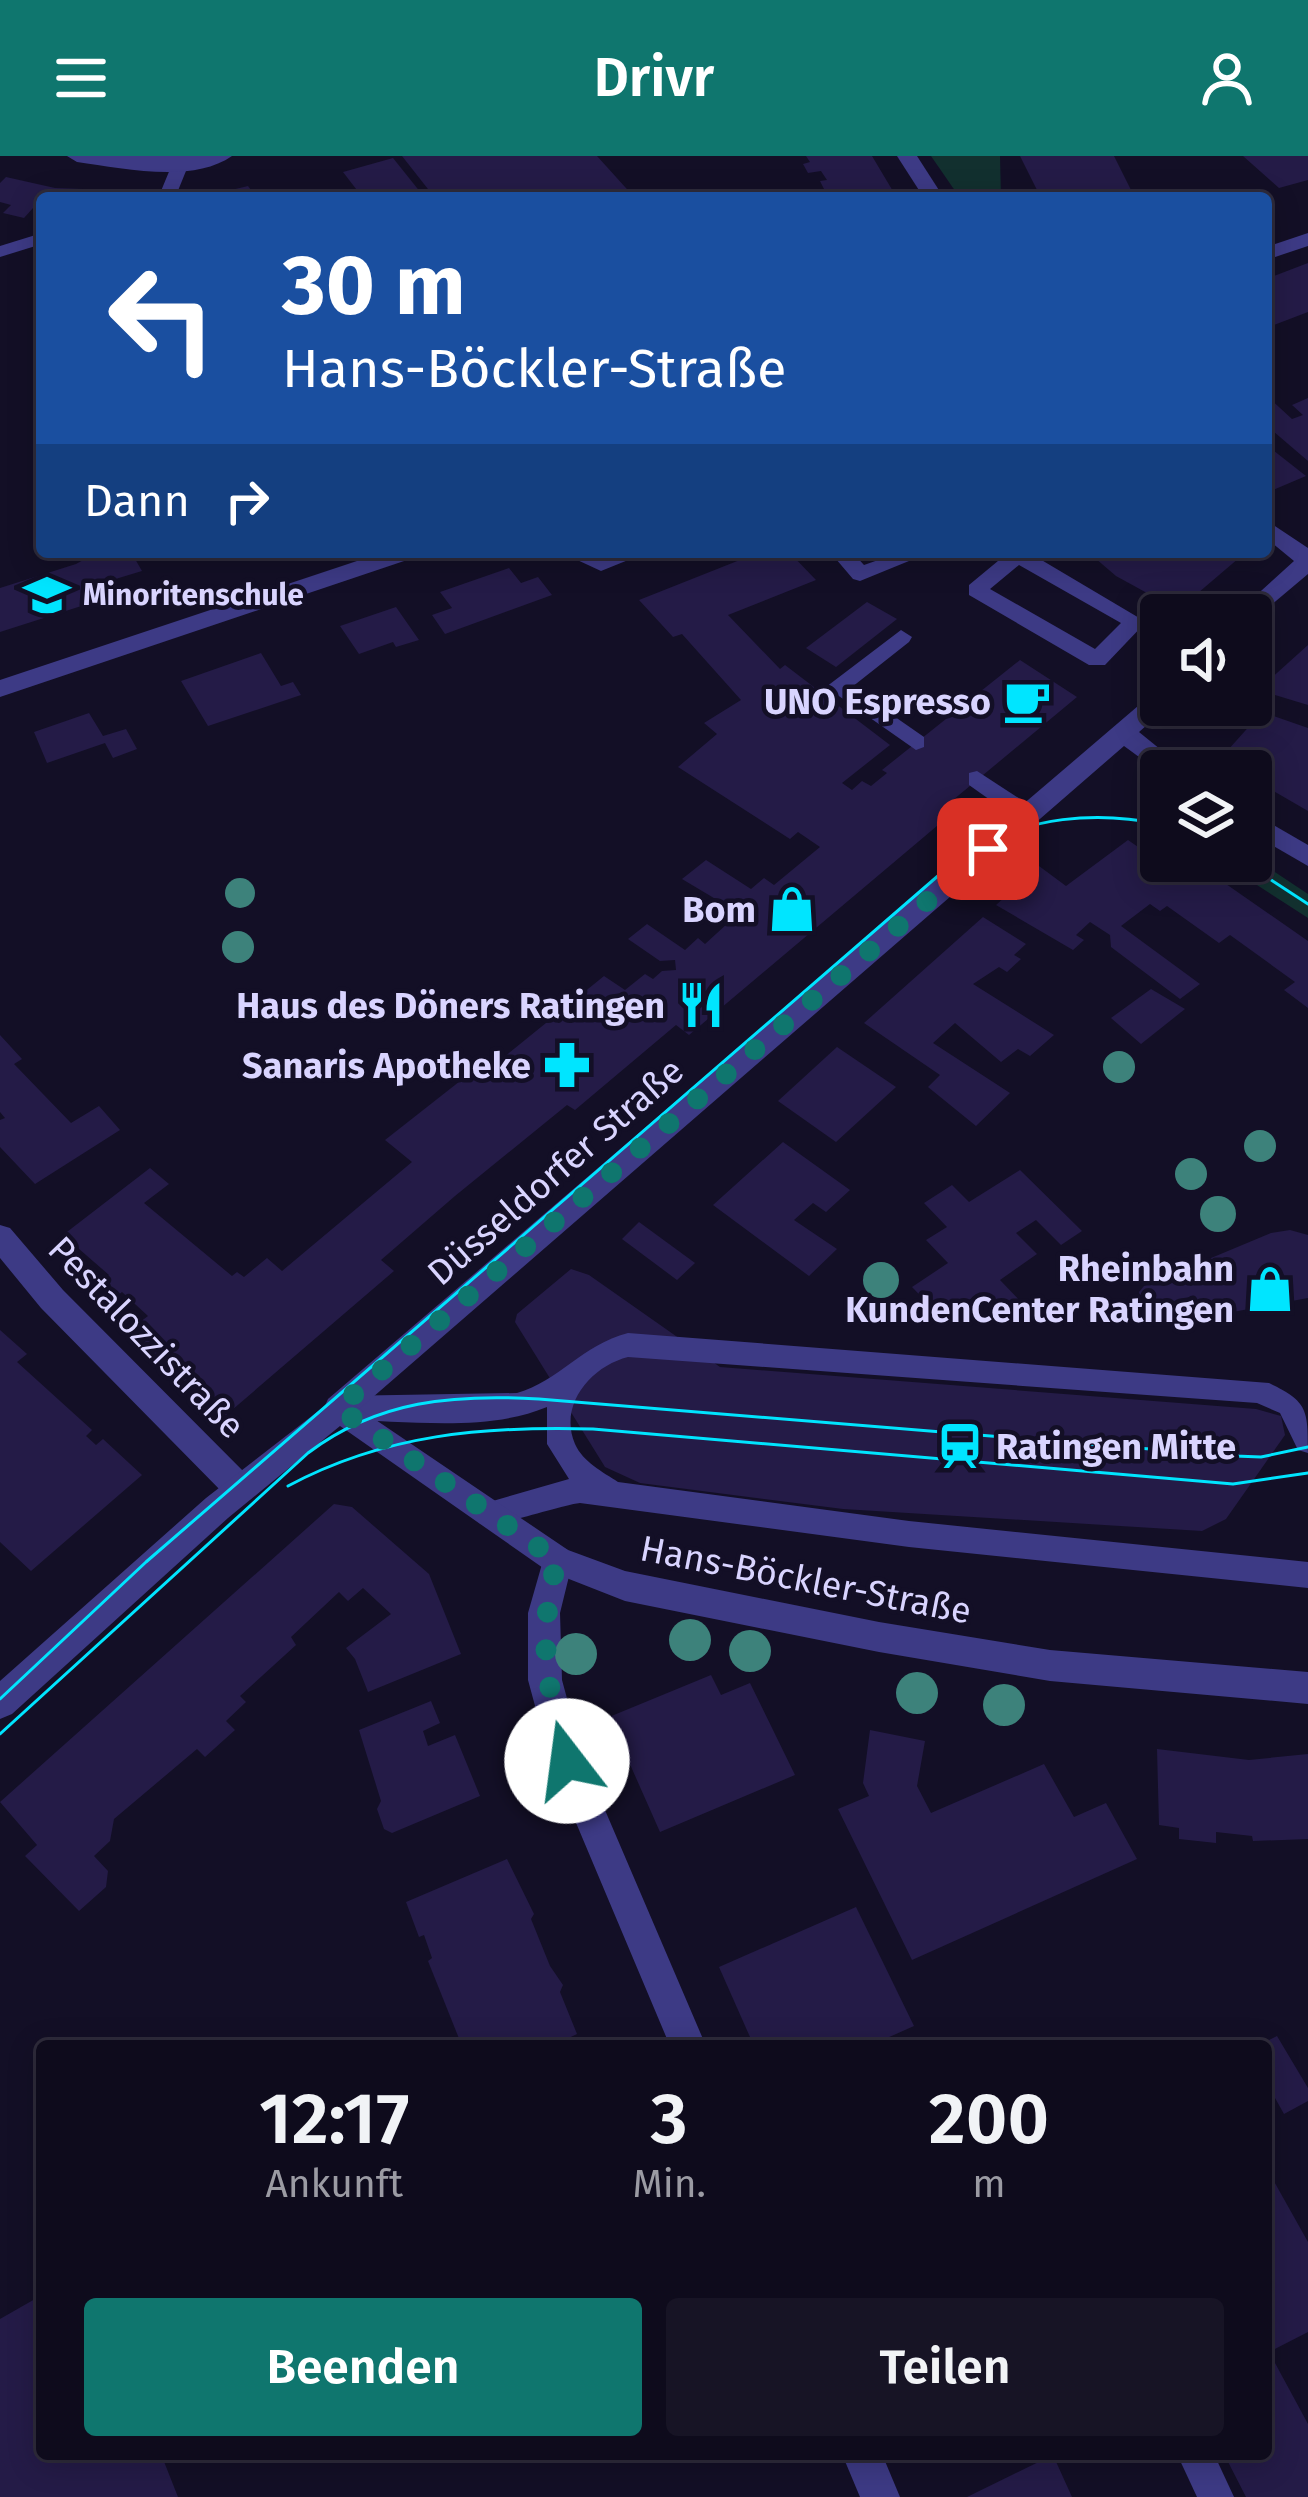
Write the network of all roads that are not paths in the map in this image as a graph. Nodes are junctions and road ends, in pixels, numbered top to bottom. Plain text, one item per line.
1 (77, 156) edge
2 (222, 156) edge
3 (908, 156) edge
4 (178, 166) junction
5 (170, 192) edge
6 (930, 192) edge
7 (1308, 239) edge
8 (36, 240) edge
9 (0, 252) edge
10 (1272, 252) edge
11 (1272, 532) edge
12 (390, 558) edge
13 (586, 558) edge
14 (620, 558) edge
15 (846, 558) edge
16 (904, 558) edge
17 (1011, 558) edge
18 (1022, 558) edge
19 (1308, 560) edge
20 (1272, 594) edge
21 (902, 637) dead end
22 (0, 689) edge
23 (1140, 718) edge
24 (1123, 733) junction
25 (916, 742) dead end
26 (1146, 750) edge
27 (977, 779) dead end
28 (1029, 816) junction
29 (1272, 834) edge
30 (1308, 857) edge
31 (0, 1237) edge
32 (574, 1373) junction
33 (338, 1408) junction
34 (1308, 1441) edge
35 (240, 1490) junction
36 (616, 1494) junction
37 (489, 1514) junction
38 (557, 1560) junction
39 (1308, 1575) edge
40 (1308, 1688) edge
41 (0, 1703) edge
42 (685, 2040) edge
43 (865, 2460) edge
44 (1199, 2460) edge
45 (880, 2497) edge
46 (1216, 2497) edge

1 - 4 street
2 - 4 street
3 - 6 street
4 - 5 lane
7 - 10 street
8 - 9 lane
11 - 19 street
12 - 22 street
13 - 14 lane
15 - 16 lane
17 - 18 lane
19 - 20 street
21 - 25 lane
23 - 24 street, Düsseldorfer Straße
24 - 26 street
24 - 28 street, Düsseldorfer Straße
27 - 28 lane
28 - 33 street, Düsseldorfer Straße
29 - 30 street
31 - 35 street, Pestalozzistraße
32 - 33 lane
32 - 34 lane
32 - 36 lane
33 - 35 street, Düsseldorfer Straße
33 - 37 street, Hans-Böckler-Straße
35 - 41 street, Düsseldorfer Straße
36 - 37 lane
36 - 39 lane
37 - 38 street, Hans-Böckler-Straße
38 - 40 street, Hans-Böckler-Straße
38 - 42 street
43 - 45 street
44 - 46 lane

